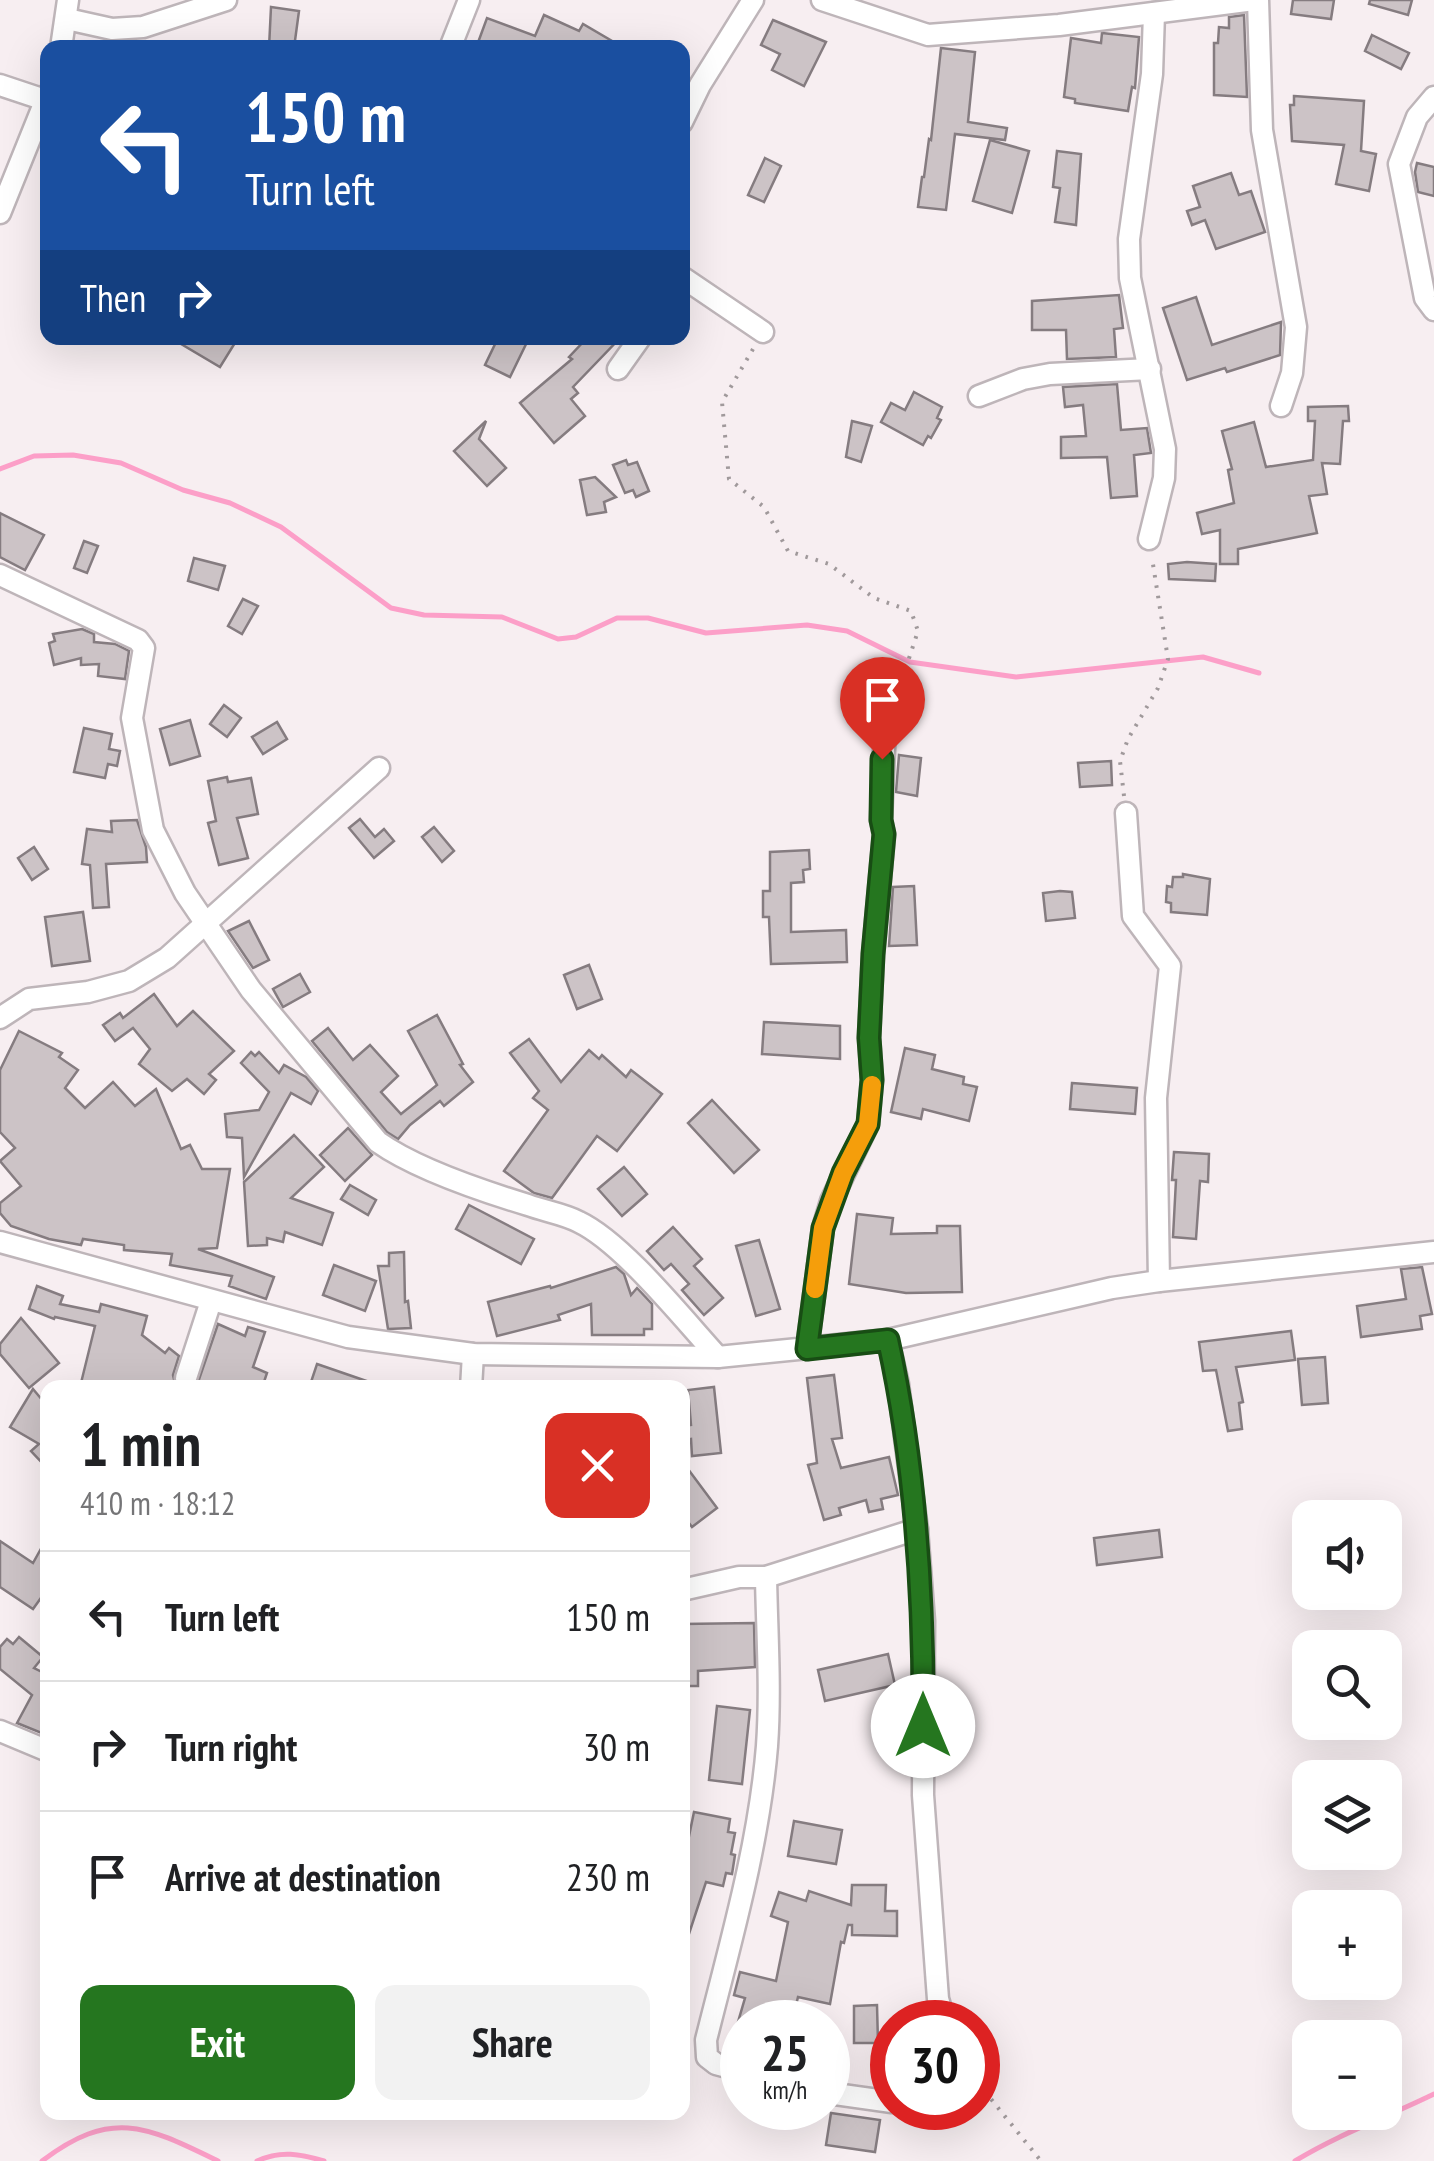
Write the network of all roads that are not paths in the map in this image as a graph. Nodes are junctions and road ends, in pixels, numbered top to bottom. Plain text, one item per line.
1 (226, 0) edge
2 (469, 0) edge
3 (752, 0) edge
4 (1256, 0) edge
5 (834, 2) edge
6 (67, 10) edge
7 (1154, 13) junction
8 (62, 40) edge
9 (453, 40) edge
10 (0, 85) edge
11 (40, 95) edge
12 (1434, 97) edge
13 (690, 106) edge
14 (40, 112) edge
15 (0, 213) edge
16 (690, 282) edge
17 (1434, 310) edge
18 (763, 332) road end
19 (635, 345) edge
20 (618, 369) dead end
21 (1150, 369) junction
22 (979, 396) dead end
23 (1281, 406) dead end
24 (1149, 539) road end
25 (0, 576) edge
26 (885, 727) road end
27 (380, 768) dead end
28 (1126, 813) road end
29 (206, 924) junction
30 (0, 1018) edge
31 (0, 1242) edge
32 (1434, 1252) edge
33 (1159, 1281) junction
34 (211, 1301) junction
35 (888, 1340) junction
36 (807, 1349) junction
37 (473, 1354) junction
38 (718, 1357) junction
39 (186, 1378) dead end
40 (471, 1380) edge
41 (917, 1529) junction
42 (766, 1576) junction
43 (690, 1588) edge
44 (0, 1732) edge
45 (40, 1748) edge
46 (938, 2000) edge
47 (720, 2065) edge

1 - 6 street
2 - 9 street
3 - 13 street
4 - 7 street
4 - 23 street
5 - 7 street
6 - 8 street
7 - 21 street
10 - 11 street
12 - 17 street
14 - 15 street
16 - 18 street
19 - 20 street
21 - 22 street
21 - 24 street
25 - 29 street
26 - 36 street
27 - 29 street
28 - 33 street
29 - 30 street
29 - 38 street
31 - 34 street
32 - 33 street
33 - 35 street
34 - 37 street
34 - 39 street
35 - 36 street
35 - 41 street
36 - 38 street
37 - 38 street
37 - 40 street
41 - 42 street
41 - 46 street
42 - 43 street
42 - 47 street
44 - 45 street

